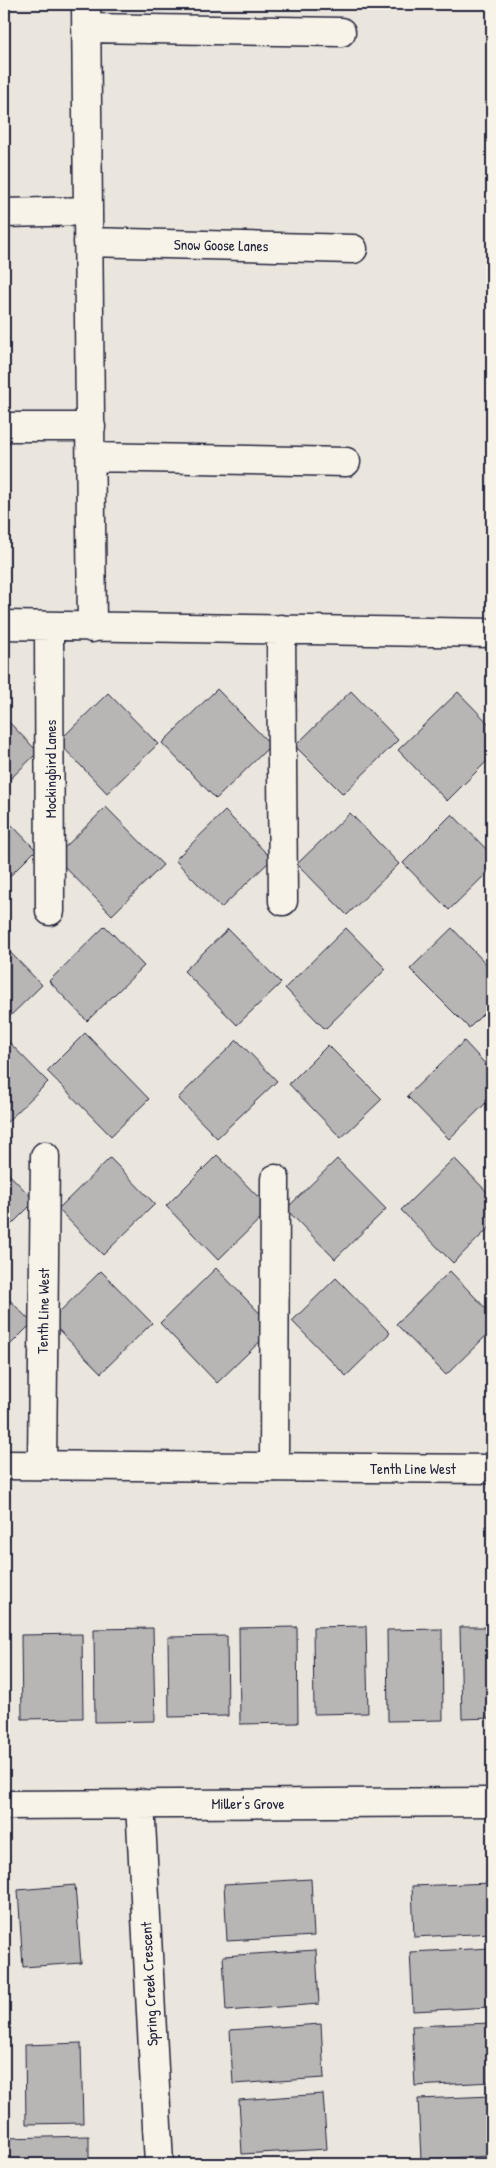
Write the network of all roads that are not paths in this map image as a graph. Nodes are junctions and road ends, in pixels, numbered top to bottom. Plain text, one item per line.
1 (86, 16) edge
2 (341, 32) dead end
3 (88, 211) junction
4 (4, 213) edge
5 (88, 242) junction
6 (354, 249) dead end
7 (4, 427) edge
8 (91, 427) junction
9 (91, 457) junction
10 (346, 462) dead end
11 (4, 625) edge
12 (49, 628) junction
13 (92, 628) junction
14 (281, 630) junction
15 (492, 634) edge
16 (283, 901) dead end
17 (50, 911) dead end
18 (45, 1156) dead end
19 (275, 1179) dead end
20 (4, 1465) edge
21 (42, 1465) junction
22 (274, 1467) junction
23 (492, 1469) edge
24 (492, 1802) edge
25 (140, 1803) junction
26 (4, 1805) edge
27 (159, 2164) edge

1 - 2 street
1 - 3 street
3 - 4 street
3 - 5 street
5 - 6 street, Snow Goose Lanes
5 - 8 street
7 - 8 street
8 - 9 street
9 - 10 street
9 - 13 street
11 - 12 street
12 - 13 street
12 - 17 street, Mockingbird Lanes
13 - 14 street
14 - 15 street
14 - 16 street
18 - 21 street, Tenth Line West
19 - 22 street
20 - 21 street, Tenth Line West
21 - 22 street, Tenth Line West
22 - 23 street, Tenth Line West
24 - 25 street, Miller's Grove
25 - 26 street, Miller's Grove
25 - 27 street, Spring Creek Crescent

